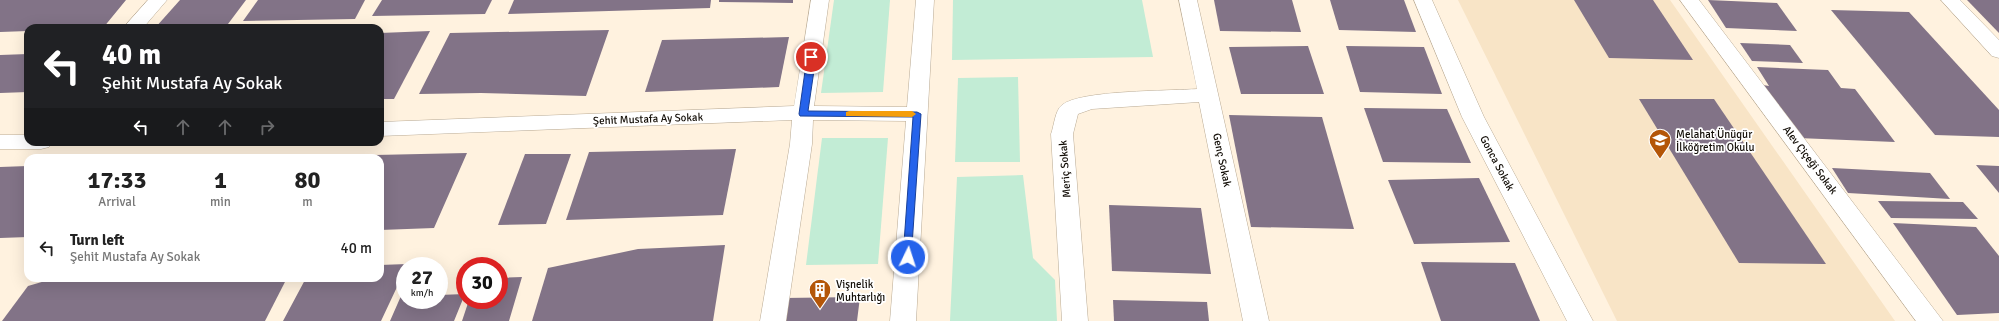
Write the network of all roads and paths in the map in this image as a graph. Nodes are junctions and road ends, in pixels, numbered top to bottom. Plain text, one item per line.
1 (158, 0) edge
2 (820, 0) edge
3 (925, 0) edge
4 (1188, 0) edge
5 (1423, 0) edge
6 (1689, 0) edge
7 (1950, 0) edge
8 (137, 24) edge
9 (1999, 52) edge
10 (1208, 95) junction
11 (803, 114) junction
12 (917, 114) junction
13 (384, 129) edge
14 (0, 142) edge
15 (24, 142) edge
16 (773, 321) edge
17 (903, 321) edge
18 (1075, 321) edge
19 (1256, 321) edge
20 (1580, 321) edge
21 (1930, 321) edge

1 - 8 street
2 - 11 street
3 - 12 street
4 - 10 street, Genç Sokak
5 - 20 street, Gonca Sokak
6 - 21 street, Alev Çiçeği Sokak
7 - 9 street
10 - 18 street, Meriç Sokak
10 - 19 street, Genç Sokak
11 - 12 street, Şehit Mustafa Ay Sokak
11 - 13 street, Şehit Mustafa Ay Sokak
11 - 16 street
12 - 17 street
14 - 15 street

